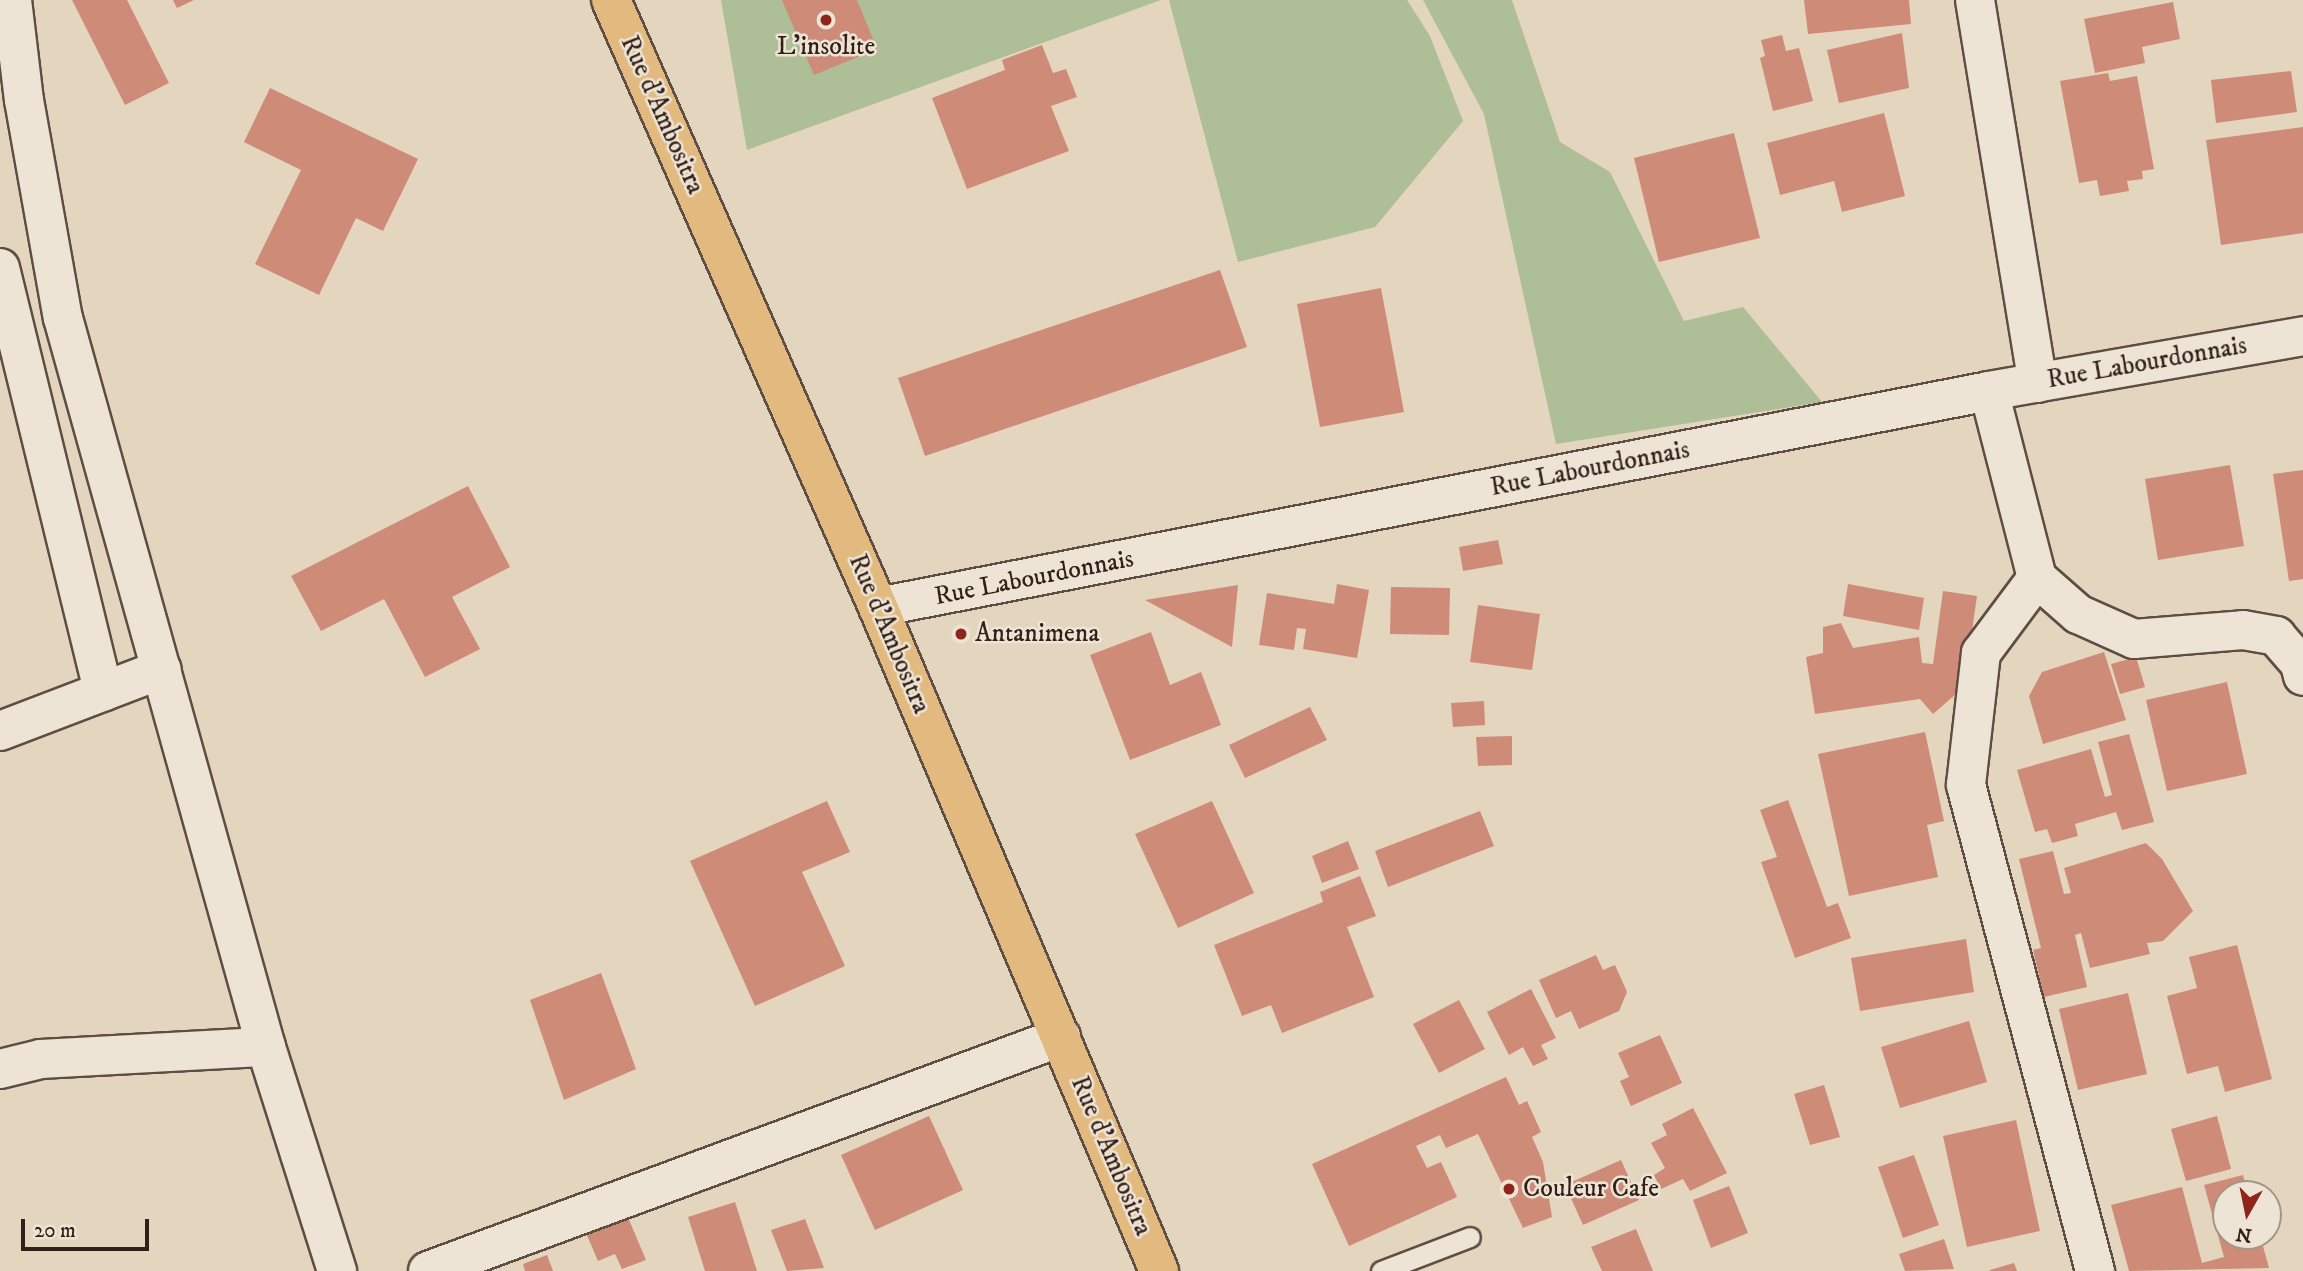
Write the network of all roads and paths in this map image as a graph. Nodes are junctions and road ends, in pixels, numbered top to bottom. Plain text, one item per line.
1 (12, 0) edge
2 (611, 0) edge
3 (1975, 0) edge
4 (0, 268) edge
5 (2303, 336) edge
6 (2038, 383) junction
7 (1989, 391) junction
8 (2036, 578) junction
9 (878, 607) junction
10 (162, 669) junction
11 (2303, 676) edge
12 (103, 692) junction
13 (0, 731) edge
14 (1060, 1037) junction
15 (266, 1047) junction
16 (0, 1069) edge
17 (1470, 1237) dead end
18 (337, 1271) edge
19 (428, 1271) edge
20 (1159, 1271) edge
21 (1381, 1271) edge
22 (2095, 1271) edge

1 - 10 street
2 - 9 main road, Rue d'Ambositra
3 - 6 street
4 - 12 street
5 - 6 street, Rue Labourdonnais
6 - 7 street, Rue Labourdonnais
7 - 8 street
7 - 9 street, Rue Labourdonnais
8 - 11 street
8 - 22 street
9 - 14 main road, Rue d'Ambositra
10 - 12 street
10 - 15 street
12 - 13 street
14 - 19 street
14 - 20 main road, Rue d'Ambositra
15 - 16 street
15 - 18 street
17 - 21 lane

